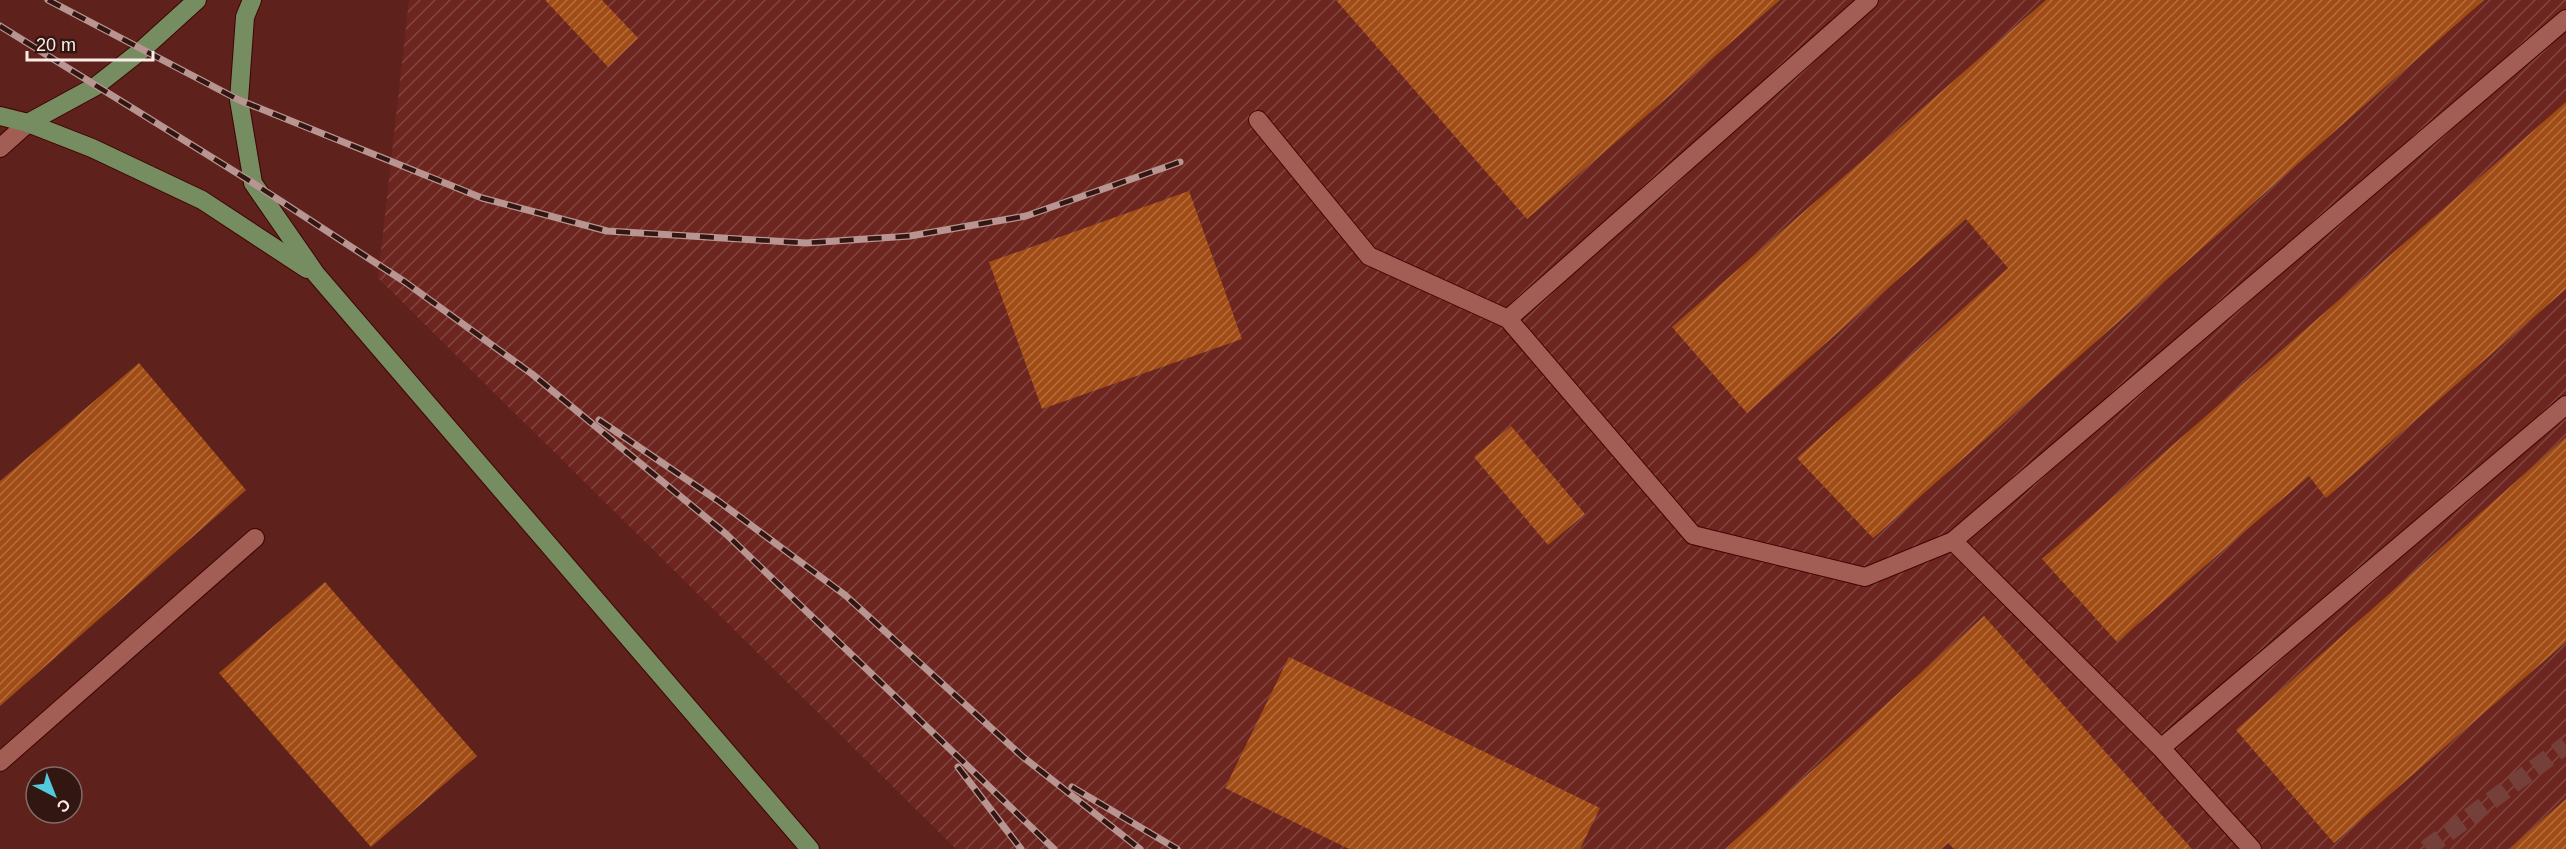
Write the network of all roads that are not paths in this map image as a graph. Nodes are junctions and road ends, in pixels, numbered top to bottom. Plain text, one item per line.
1 (197, 0) edge
2 (252, 0) edge
3 (1869, 0) edge
4 (2566, 19) edge
5 (0, 116) edge
6 (1258, 120) dead end
7 (28, 123) junction
8 (0, 148) edge
9 (316, 274) junction
10 (1508, 319) junction
11 (2566, 405) edge
12 (255, 538) dead end
13 (1953, 541) junction
14 (2161, 748) junction
15 (0, 762) edge
16 (810, 849) edge
17 (2252, 849) edge

1 - 7 main road
2 - 9 main road
3 - 10 lane
4 - 13 lane
5 - 7 main road
6 - 10 lane
7 - 8 lane
7 - 9 main road
9 - 16 main road
10 - 13 lane
11 - 14 lane
12 - 15 lane
13 - 14 lane
14 - 17 lane

